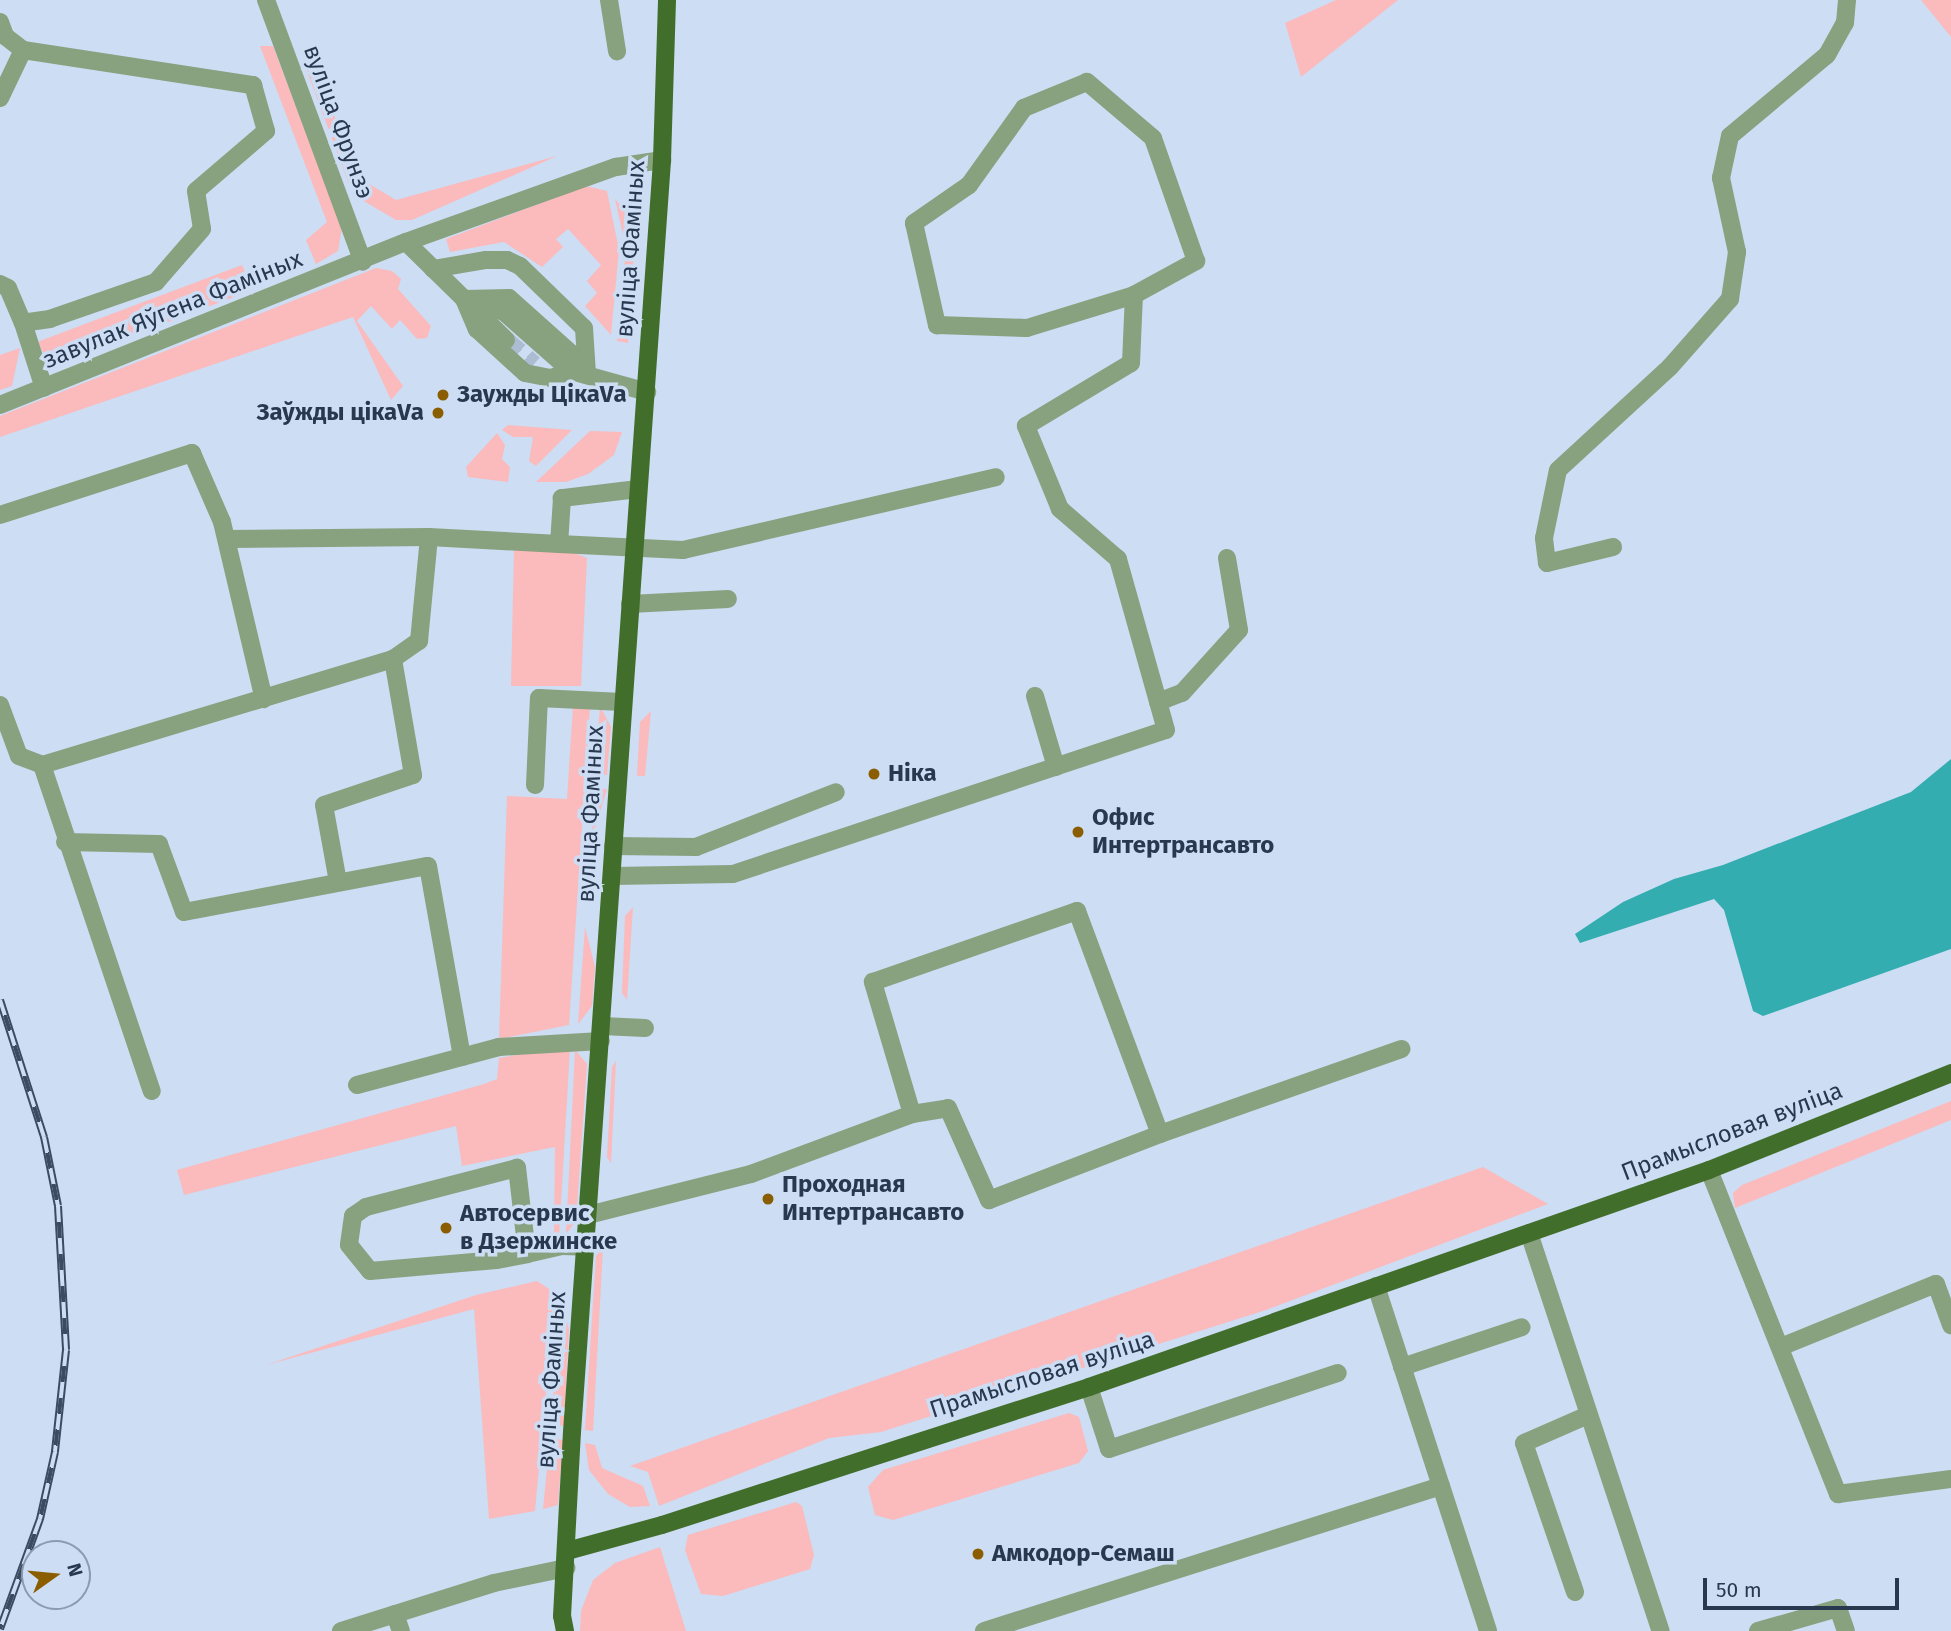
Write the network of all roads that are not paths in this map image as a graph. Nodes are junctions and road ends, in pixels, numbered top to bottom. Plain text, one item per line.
1 (266, 0) edge
2 (609, 0) edge
3 (667, 0) edge
4 (1847, 0) edge
5 (0, 22) edge
6 (23, 50) junction
7 (617, 51) dead end
8 (0, 98) edge
9 (662, 160) junction
10 (405, 242) junction
11 (363, 262) junction
12 (433, 269) junction
13 (0, 284) edge
14 (1134, 295) junction
15 (464, 299) junction
16 (23, 323) junction
17 (506, 340) tunnel mouth
18 (534, 364) tunnel mouth
19 (580, 373) junction
20 (44, 388) junction
21 (646, 392) junction
22 (0, 405) edge
23 (996, 477) dead end
24 (638, 489) junction
25 (0, 515) edge
26 (429, 537) junction
27 (227, 540) junction
28 (559, 544) junction
29 (635, 545) junction
30 (1613, 547) dead end
31 (1227, 558) dead end
32 (728, 599) dead end
33 (630, 604) junction
34 (393, 659) junction
35 (1035, 696) dead end
36 (264, 699) junction
37 (622, 702) junction
38 (1158, 702) junction
39 (0, 705) edge
40 (42, 765) junction
41 (1056, 766) junction
42 (535, 785) dead end
43 (836, 792) dead end
44 (65, 842) junction
45 (613, 846) junction
46 (612, 876) junction
47 (338, 883) junction
48 (645, 1028) dead end
49 (602, 1034) junction
50 (1402, 1049) dead end
51 (462, 1057) junction
52 (1951, 1073) edge
53 (358, 1085) dead end
54 (152, 1091) dead end
55 (912, 1114) junction
56 (1160, 1134) junction
57 (1709, 1170) junction
58 (588, 1216) junction
59 (1529, 1233) junction
60 (586, 1247) junction
61 (527, 1254) junction
62 (1376, 1286) junction
63 (1951, 1325) edge
64 (1522, 1327) dead end
65 (1783, 1346) junction
66 (1402, 1367) junction
67 (1338, 1373) dead end
68 (1089, 1387) junction
69 (1588, 1415) junction
70 (1951, 1479) edge
71 (1441, 1486) junction
72 (566, 1559) junction
73 (1575, 1592) dead end
74 (398, 1623) edge
75 (341, 1631) edge
76 (565, 1631) edge
77 (984, 1631) edge
78 (1488, 1631) edge
79 (1661, 1631) edge
80 (1758, 1631) edge
81 (1846, 1631) edge

1 - 11 street, вуліца Фрунзэ
2 - 7 street
3 - 9 main road, вуліца Фаміных
4 - 30 street
5 - 6 street
6 - 8 street
6 - 16 street
9 - 10 street, завулак Яўгена Фаміных
9 - 21 main road, вуліца Фаміных
10 - 11 street, завулак Яўгена Фаміных
10 - 12 street
11 - 20 street, завулак Яўгена Фаміных
12 - 15 street
12 - 19 street
13 - 16 street
14 - 14 street
14 - 38 street
15 - 17 street
15 - 19 street
15 - 19 street
16 - 20 street
18 - 19 street
19 - 21 street
20 - 22 street, завулак Яўгена Фаміных
21 - 24 main road, вуліца Фаміных
23 - 29 street
24 - 28 street
24 - 29 main road, вуліца Фаміных
25 - 27 street
26 - 27 street
26 - 28 street
26 - 34 street
27 - 36 street
28 - 29 street
29 - 33 main road, вуліца Фаміных
31 - 38 street
32 - 33 street
33 - 37 main road, вуліца Фаміных
34 - 36 street
34 - 47 street
35 - 41 street
36 - 40 street
37 - 42 street
37 - 45 main road, вуліца Фаміных
38 - 41 street
39 - 40 street
40 - 44 street
41 - 46 street
43 - 45 street
44 - 47 street
44 - 54 street
45 - 46 main road, вуліца Фаміных
46 - 49 main road, вуліца Фаміных
47 - 51 street
48 - 49 street
49 - 51 street
49 - 58 main road, вуліца Фаміных
50 - 56 street
51 - 53 street
52 - 57 main road, Прамысловая вуліца
55 - 56 street
55 - 56 street
55 - 58 street
57 - 59 main road, Прамысловая вуліца
57 - 65 street
58 - 60 main road, вуліца Фаміных
59 - 62 main road, Прамысловая вуліца
59 - 69 street
60 - 61 street
60 - 72 main road, вуліца Фаміных
61 - 61 street
62 - 66 street
62 - 68 main road, Прамысловая вуліца
63 - 65 street
64 - 66 street
65 - 70 street
66 - 71 street
67 - 68 street
68 - 72 main road, Прамысловая вуліца
69 - 73 street
69 - 79 street
71 - 77 street
71 - 78 street
72 - 74 street
72 - 76 main road, вуліца Фаміных
74 - 75 street
80 - 81 street

